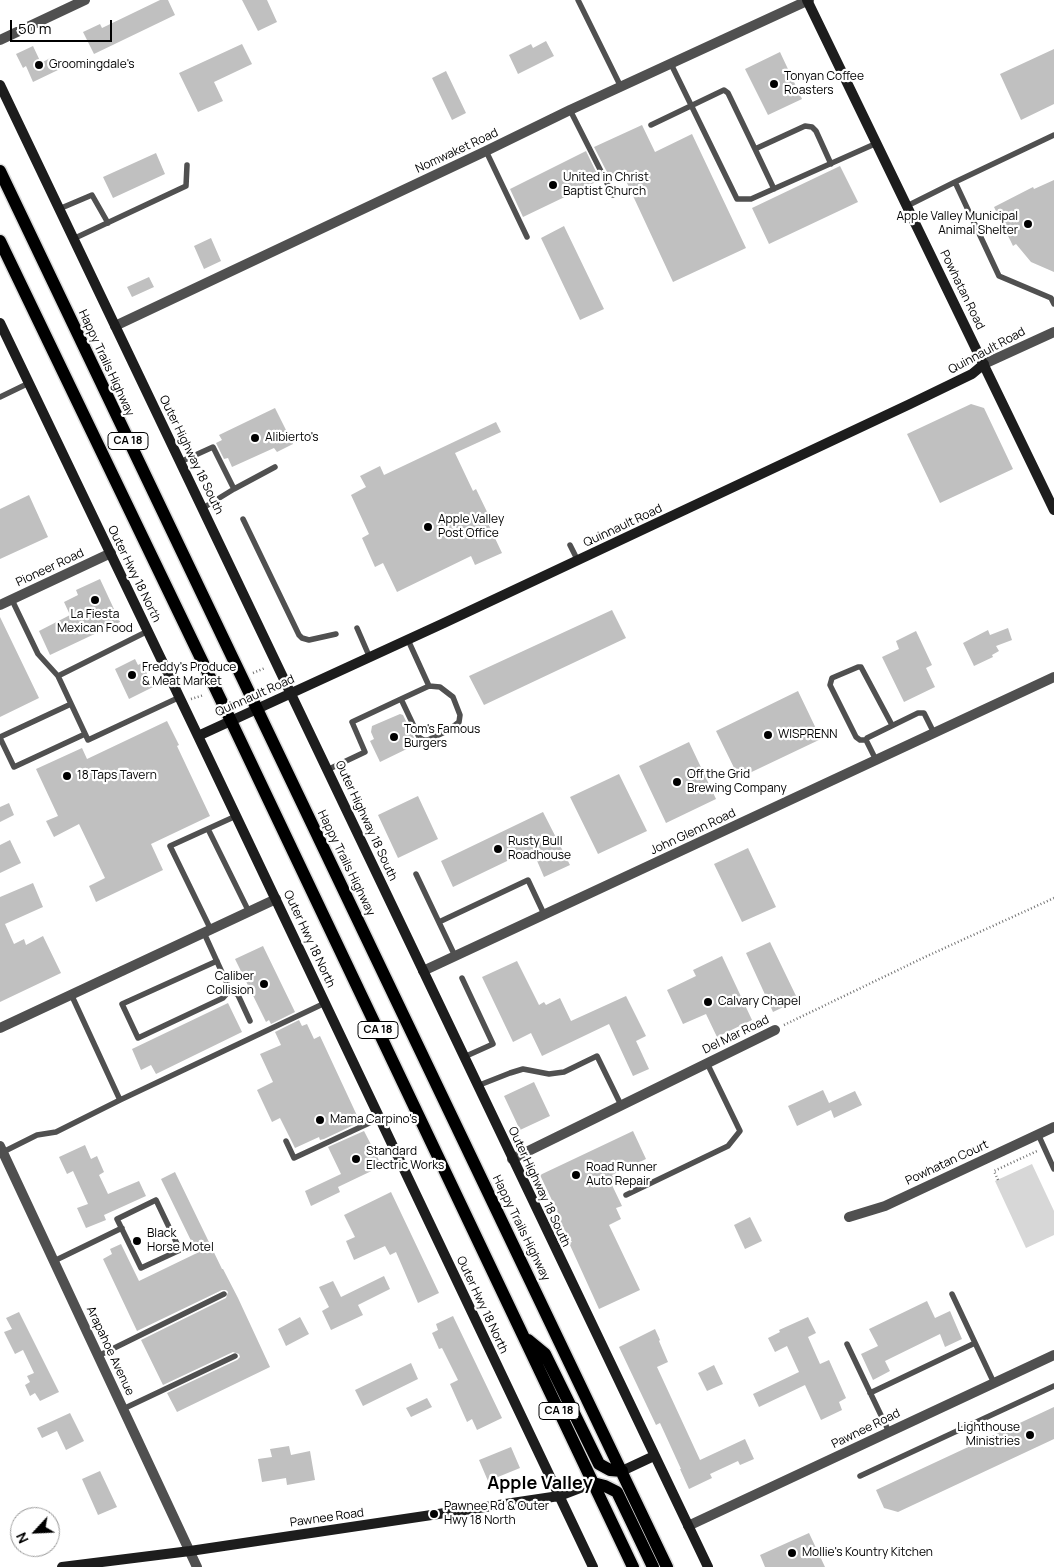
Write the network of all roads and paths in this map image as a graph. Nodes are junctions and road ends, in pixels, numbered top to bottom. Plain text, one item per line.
1 (86, 0) edge
2 (578, 0) edge
3 (808, 0) edge
4 (0, 40) edge
5 (671, 64) junction
6 (0, 85) edge
7 (621, 87) junction
8 (691, 105) junction
9 (570, 110) junction
10 (651, 125) dead end
11 (1054, 135) edge
12 (877, 143) junction
13 (755, 149) junction
14 (486, 151) junction
15 (831, 164) junction
16 (187, 165) dead end
17 (0, 171) edge
18 (955, 182) junction
19 (774, 189) junction
20 (613, 195) dead end
21 (907, 206) junction
22 (59, 209) junction
23 (108, 223) junction
24 (527, 237) dead end
25 (73, 238) junction
26 (0, 241) edge
27 (1054, 304) edge
28 (0, 323) edge
29 (115, 326) junction
30 (1054, 332) edge
31 (984, 364) junction
32 (29, 383) junction
33 (0, 397) edge
34 (180, 462) junction
35 (274, 468) dead end
36 (234, 488) junction
37 (203, 508) junction
38 (1054, 510) edge
39 (243, 519) dead end
40 (570, 545) dead end
41 (111, 553) junction
42 (578, 561) junction
43 (12, 600) junction
44 (0, 605) edge
45 (358, 628) dead end
46 (148, 632) junction
47 (336, 634) dead end
48 (408, 640) junction
49 (370, 658) junction
50 (265, 668) dead end
51 (251, 674) dead end
52 (58, 676) junction
53 (1054, 677) edge
54 (429, 686) junction
55 (204, 694) dead end
56 (291, 694) junction
57 (185, 698) junction
58 (401, 699) junction
59 (71, 704) junction
60 (256, 710) junction
61 (231, 721) junction
62 (892, 725) junction
63 (934, 733) junction
64 (85, 734) junction
65 (198, 736) junction
66 (0, 738) edge
67 (866, 740) junction
68 (876, 760) junction
69 (327, 770) junction
70 (236, 816) junction
71 (208, 829) junction
72 (416, 874) dead end
73 (1054, 898) edge
74 (276, 899) junction
75 (249, 912) junction
76 (544, 914) junction
77 (439, 922) junction
78 (207, 931) junction
79 (455, 956) junction
80 (217, 960) junction
81 (423, 971) junction
82 (462, 978) dead end
83 (230, 990) junction
84 (71, 994) junction
85 (325, 1003) junction
86 (250, 1022) dead end
87 (0, 1028) edge
88 (775, 1030) joint
89 (464, 1057) junction
90 (707, 1063) junction
91 (477, 1086) junction
92 (120, 1100) junction
93 (621, 1105) junction
94 (380, 1118) junction
95 (1054, 1127) edge
96 (1038, 1134) junction
97 (286, 1141) dead end
98 (1044, 1148) junction
99 (1, 1149) edge
100 (512, 1159) junction
101 (1054, 1169) edge
102 (998, 1180) dead end
103 (626, 1196) dead end
104 (849, 1217) dead end
105 (122, 1228) junction
106 (54, 1261) junction
107 (224, 1294) dead end
108 (952, 1294) dead end
109 (526, 1338) junction
110 (975, 1343) junction
111 (847, 1344) dead end
112 (1054, 1355) edge
113 (98, 1356) junction
114 (235, 1356) dead end
115 (994, 1383) junction
116 (1054, 1386) edge
117 (870, 1393) junction
118 (123, 1409) junction
119 (889, 1432) junction
120 (654, 1456) junction
121 (622, 1471) junction
122 (860, 1476) dead end
123 (593, 1483) junction
124 (559, 1496) junction
125 (688, 1526) junction
126 (190, 1551) junction
127 (62, 1567) edge
128 (198, 1567) edge
129 (593, 1567) edge
130 (633, 1567) edge
131 (653, 1567) edge
132 (667, 1567) edge
133 (708, 1567) edge

1 - 4 street
2 - 7 lane
3 - 5 street, Nomwaket Road
3 - 12 street, Powhatan Road
5 - 7 street, Nomwaket Road
5 - 8 lane
6 - 22 street, Outer Highway 18 South
7 - 9 street, Nomwaket Road
8 - 10 lane
8 - 13 lane
8 - 19 lane
9 - 14 street, Nomwaket Road
9 - 20 lane
11 - 18 lane
12 - 15 lane
12 - 21 street, Powhatan Road
13 - 15 lane
13 - 19 lane
14 - 24 lane
14 - 29 street, Nomwaket Road
15 - 19 lane
16 - 23 lane
17 - 60 main road, Happy Trails Highway / CA 18
18 - 21 lane
18 - 27 lane
21 - 31 street, Powhatan Road
22 - 23 lane
22 - 25 street, Outer Highway 18 South
23 - 25 lane
25 - 29 street, Outer Highway 18 South
26 - 61 main road, CA 18
28 - 32 street, Outer Hwy 18 North
29 - 34 street, Outer Highway 18 South
30 - 31 street, Quinnault Road
31 - 38 street, Powhatan Road
31 - 42 street, Quinnault Road
32 - 33 lane
32 - 41 street, Outer Hwy 18 North
34 - 36 lane
34 - 37 street, Outer Highway 18 South
35 - 36 lane
36 - 37 lane
37 - 56 street, Outer Highway 18 South
39 - 47 lane
40 - 42 lane
41 - 43 street, Pioneer Road
41 - 46 street, Outer Hwy 18 North
42 - 48 street, Quinnault Road
43 - 44 street, Pioneer Road
43 - 52 lane
45 - 49 lane
46 - 52 lane
46 - 57 street, Outer Hwy 18 North
48 - 49 street, Quinnault Road
48 - 54 lane
49 - 56 street, Quinnault Road
50 - 51 path
52 - 59 lane
53 - 63 street, John Glenn Road
54 - 58 lane
54 - 58 lane
55 - 57 path
56 - 60 street, Quinnault Road
56 - 69 street, Outer Highway 18 South
57 - 64 lane
57 - 65 street, Outer Hwy 18 North
58 - 69 lane
59 - 64 lane
59 - 66 lane
60 - 61 street, Quinnault Road
60 - 121 main road, Happy Trails Highway / CA 18
61 - 65 street, Quinnault Road
61 - 109 main road, CA 18
62 - 63 lane
62 - 67 lane
62 - 67 lane
63 - 68 street, John Glenn Road
64 - 66 lane
65 - 70 street, Outer Hwy 18 North
67 - 68 lane
68 - 76 street, John Glenn Road
69 - 81 street, Outer Highway 18 South
70 - 71 lane
70 - 74 street, Outer Hwy 18 North
71 - 75 lane
71 - 78 lane
72 - 77 lane
73 - 88 path, Del Mar Road
74 - 75 street
74 - 85 street, Outer Hwy 18 North
75 - 78 street
76 - 77 lane
76 - 79 street, John Glenn Road
77 - 79 lane
78 - 80 lane
78 - 84 street
79 - 81 street, John Glenn Road
80 - 83 lane
80 - 83 lane
81 - 89 street, Outer Highway 18 South
82 - 89 lane
83 - 86 lane
84 - 87 street
84 - 92 lane
85 - 92 lane
85 - 94 street, Outer Hwy 18 North
88 - 90 street, Del Mar Road
89 - 91 street, Outer Highway 18 South
90 - 93 street, Del Mar Road
90 - 103 lane
91 - 93 lane
91 - 100 street, Outer Highway 18 South
92 - 99 lane
93 - 100 street, Del Mar Road
94 - 97 lane
94 - 124 street, Outer Hwy 18 North
95 - 96 street, Powhatan Court
96 - 98 lane
96 - 104 street, Powhatan Court
98 - 101 lane
98 - 102 path
99 - 106 street, Arapahoe Avenue
100 - 120 street, Outer Highway 18 South
105 - 105 lane
105 - 106 lane
106 - 113 street, Arapahoe Avenue
107 - 113 lane
108 - 110 lane
109 - 121 main road
109 - 123 main road, CA 18
110 - 115 lane
110 - 117 lane
111 - 117 lane
112 - 115 street, Pawnee Road
113 - 118 street, Arapahoe Avenue
114 - 118 lane
115 - 119 street, Pawnee Road
116 - 122 lane
117 - 119 lane
118 - 126 street, Arapahoe Avenue
119 - 125 street, Pawnee Road
120 - 121 street
120 - 125 street, Outer Highway 18 South
121 - 132 main road, Happy Trails Highway / CA 18
123 - 124 street, Pawnee Road
123 - 130 main road, CA 18
123 - 131 main road
124 - 126 street, Pawnee Road
124 - 129 street, Outer Hwy 18 North
125 - 133 street, Outer Highway 18 South
126 - 127 street, Pawnee Road
126 - 128 street, Arapahoe Avenue

